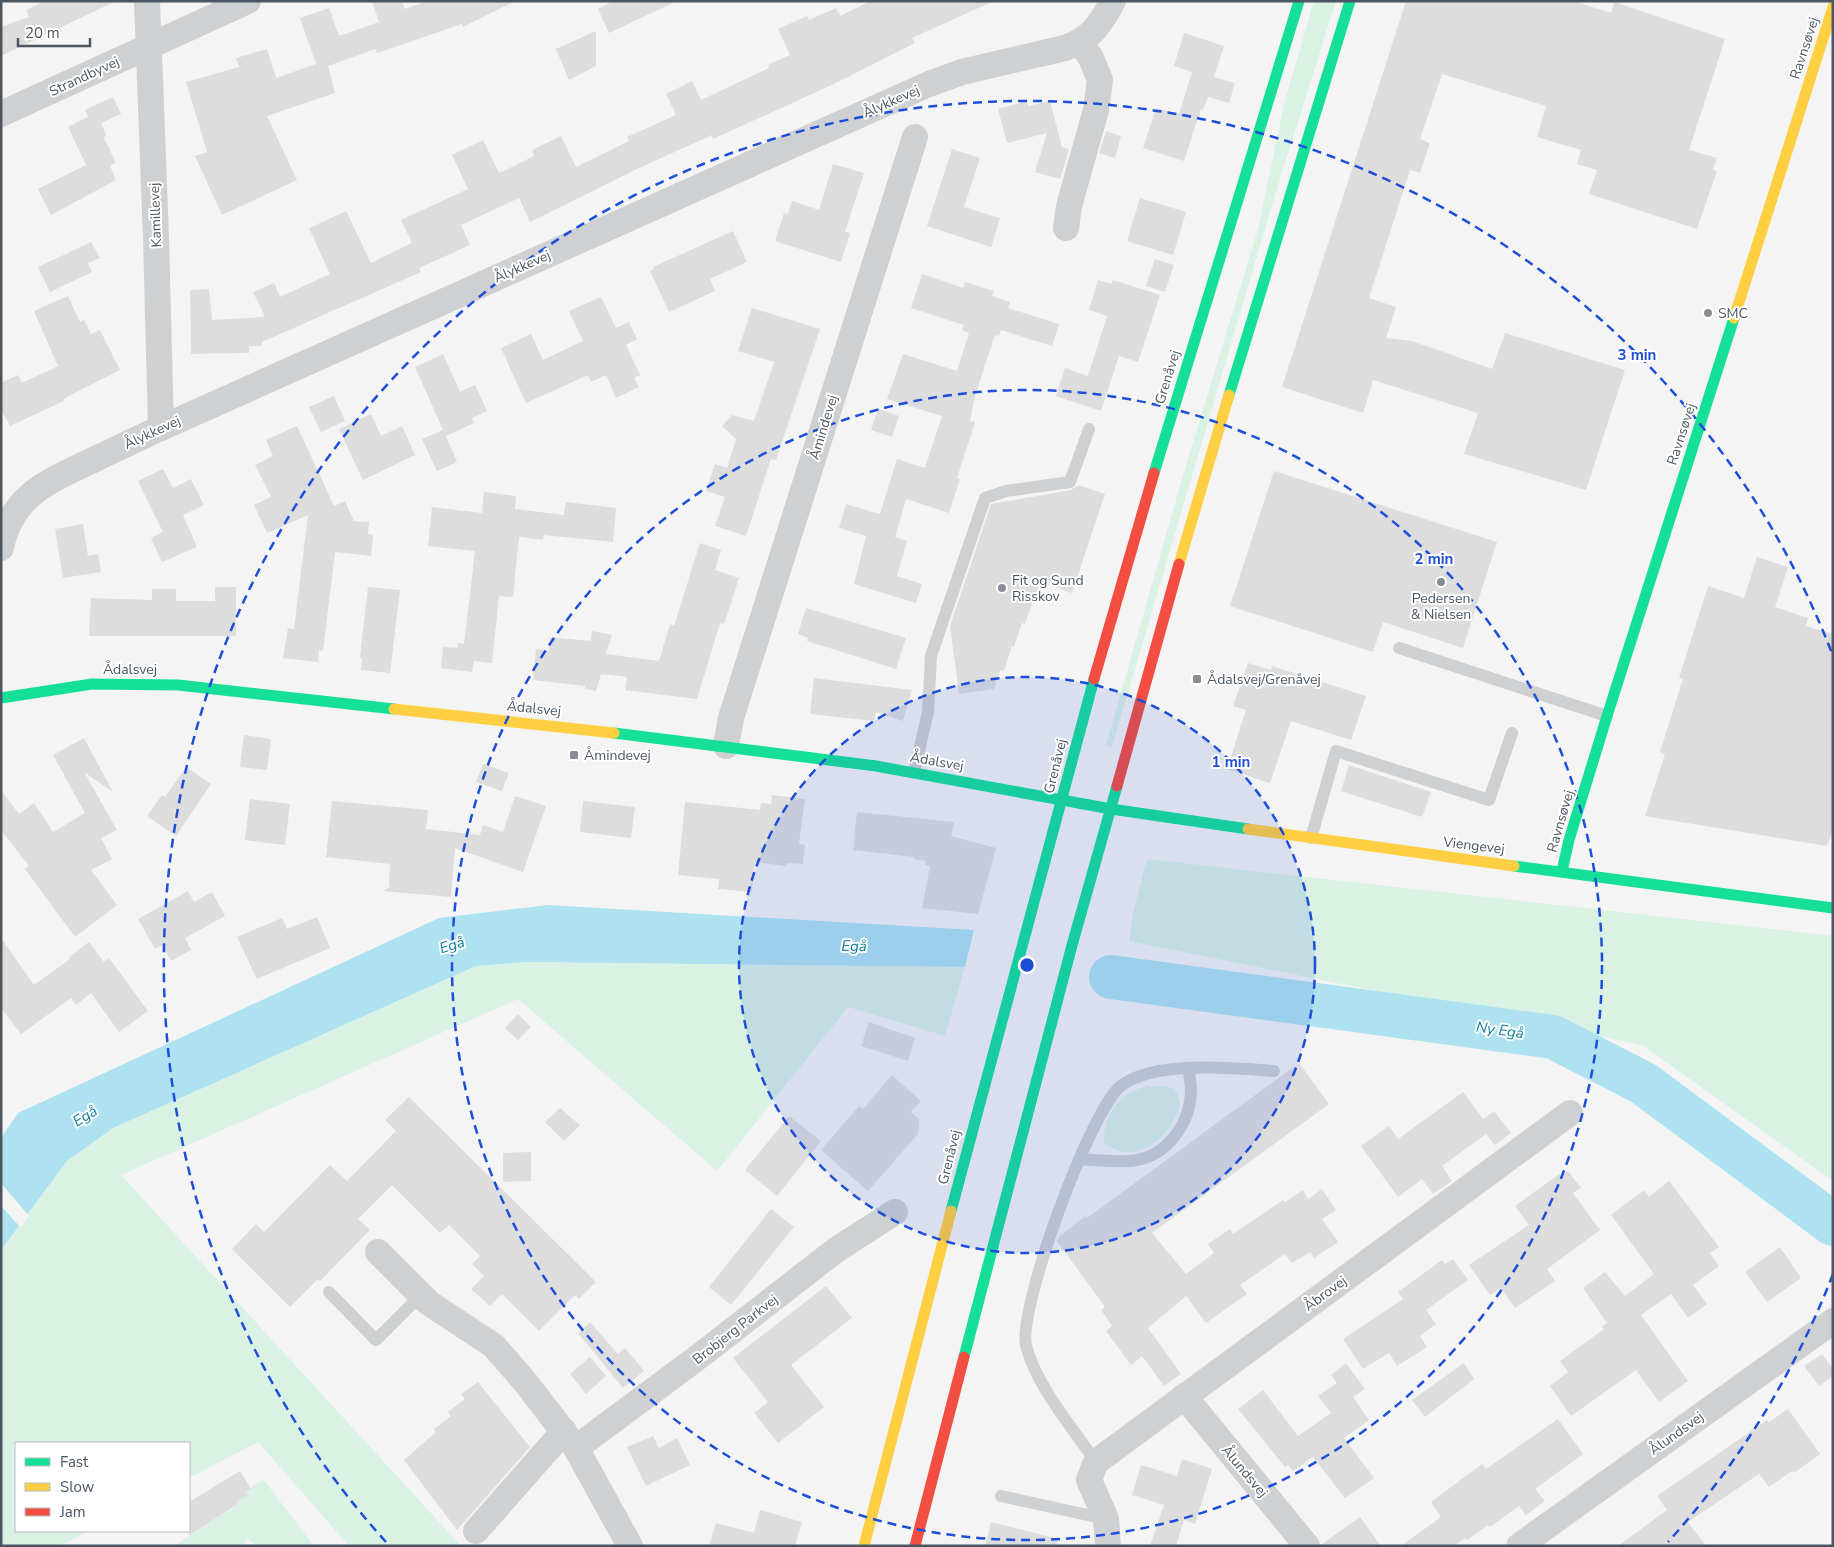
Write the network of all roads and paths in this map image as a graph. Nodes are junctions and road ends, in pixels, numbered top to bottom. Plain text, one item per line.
1 (147, 1) edge
2 (248, 1) edge
3 (1113, 1) edge
4 (1299, 1) edge
5 (1350, 1) edge
6 (1833, 7) edge
7 (1082, 43) junction
8 (148, 47) junction
9 (1, 114) edge
10 (915, 138) dead end
11 (1066, 228) dead end
12 (160, 428) junction
13 (1090, 429) dead end
14 (1, 548) edge
15 (1398, 648) dead end
16 (1, 697) edge
17 (1607, 716) junction
18 (1512, 733) dead end
19 (726, 746) junction
20 (914, 773) junction
21 (1062, 799) junction
22 (1111, 809) junction
23 (1311, 838) junction
24 (1562, 871) junction
25 (1833, 908) edge
26 (1189, 1068) junction
27 (1274, 1071) dead end
28 (1570, 1113) dead end
29 (1079, 1160) junction
30 (895, 1212) dead end
31 (378, 1252) dead end
32 (329, 1292) dead end
33 (421, 1296) junction
34 (1833, 1321) edge
35 (1184, 1396) junction
36 (570, 1439) junction
37 (1092, 1471) junction
38 (1001, 1496) dead end
39 (1106, 1520) junction
40 (476, 1532) dead end
41 (630, 1546) edge
42 (864, 1546) edge
43 (915, 1546) edge
44 (1108, 1546) edge
45 (1307, 1546) edge
46 (1519, 1546) edge

1 - 8 street, Kamillevej
2 - 8 street, Strandbyvej
3 - 7 street
4 - 21 main road, Grenåvej
5 - 22 main road
6 - 17 main road, Ravnsøvej
7 - 11 street
7 - 12 street, Ålykkevej
8 - 9 street, Strandbyvej
8 - 12 street, Kamillevej
10 - 19 street, Åmindevej
12 - 14 street, Ålykkevej
13 - 20 lane
15 - 17 lane
16 - 19 main road, Ådalsvej
17 - 24 main road, Ravnsøvej
18 - 23 lane
19 - 20 main road, Ådalsvej
20 - 21 main road, Ådalsvej
21 - 22 main road, Ådalsvej
21 - 42 main road, Grenåvej
22 - 23 main road, Viengevej
22 - 43 main road
23 - 24 main road, Viengevej
24 - 25 main road, Viengevej
26 - 27 lane
26 - 29 lane
26 - 29 lane
28 - 35 street, Åbrovej
29 - 37 lane
30 - 36 street, Brobjerg Parkvej
31 - 33 street
32 - 33 lane
33 - 36 street
34 - 46 street, Ålundsvej
35 - 37 street, Åbrovej
35 - 45 street, Ålundsvej
36 - 40 street, Brobjerg Parkvej
36 - 41 street
37 - 39 street
38 - 39 lane
39 - 44 street

